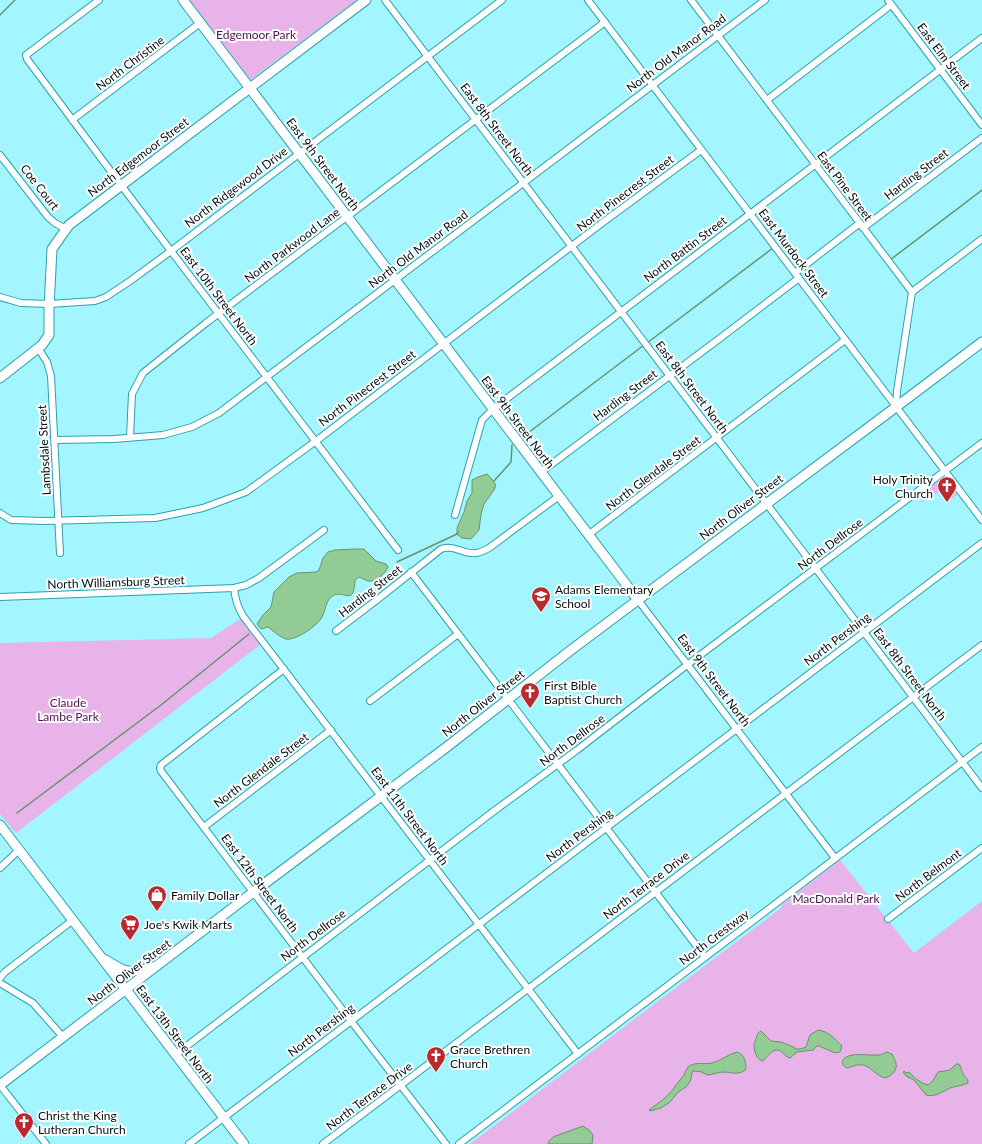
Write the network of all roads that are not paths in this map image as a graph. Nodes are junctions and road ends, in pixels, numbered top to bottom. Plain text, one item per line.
1 (99, 0) edge
2 (183, 0) edge
3 (366, 0) edge
4 (385, 0) edge
5 (502, 0) edge
6 (588, 0) edge
7 (691, 0) edge
8 (765, 0) edge
9 (890, 2) edge
10 (605, 22) junction
11 (200, 23) junction
12 (718, 36) junction
13 (982, 38) edge
14 (428, 56) junction
15 (940, 70) junction
16 (652, 85) junction
17 (250, 88) junction
18 (766, 100) junction
19 (72, 120) junction
20 (476, 120) junction
21 (982, 125) edge
22 (982, 138) edge
23 (701, 150) junction
24 (299, 153) junction
25 (0, 155) edge
26 (815, 164) junction
27 (524, 183) junction
28 (121, 185) junction
29 (750, 214) junction
30 (348, 217) junction
31 (862, 226) junction
32 (66, 229) junction
33 (982, 239) edge
34 (572, 247) junction
35 (171, 251) junction
36 (797, 275) junction
37 (396, 280) junction
38 (912, 292) junction
39 (0, 297) edge
40 (49, 304) junction
41 (621, 311) junction
42 (218, 314) junction
43 (845, 340) junction
44 (982, 342) edge
45 (444, 344) junction
46 (38, 348) junction
47 (670, 376) junction
48 (266, 377) junction
49 (0, 378) edge
50 (896, 407) junction
51 (493, 409) junction
52 (130, 437) junction
53 (717, 438) junction
54 (55, 440) junction
55 (316, 441) junction
56 (982, 443) edge
57 (945, 471) junction
58 (541, 472) junction
59 (559, 496) junction
60 (766, 503) junction
61 (0, 513) edge
62 (455, 515) dead end
63 (982, 520) edge
64 (59, 521) junction
65 (324, 530) dead end
66 (588, 535) junction
67 (982, 543) edge
68 (398, 550) dead end
69 (60, 553) dead end
70 (816, 568) junction
71 (411, 572) junction
72 (234, 588) junction
73 (0, 597) edge
74 (638, 600) junction
75 (336, 630) dead end
76 (865, 632) junction
77 (458, 634) junction
78 (982, 645) edge
79 (687, 665) junction
80 (284, 669) junction
81 (913, 697) junction
82 (508, 699) junction
83 (370, 701) dead end
84 (736, 729) junction
85 (331, 730) junction
86 (982, 747) edge
87 (962, 762) junction
88 (558, 764) junction
89 (982, 788) edge
90 (785, 794) junction
91 (381, 796) junction
92 (0, 824) edge
93 (204, 827) junction
94 (606, 828) junction
95 (982, 848) edge
96 (20, 850) junction
97 (835, 858) junction
98 (430, 860) junction
99 (0, 868) edge
100 (253, 892) junction
101 (655, 892) junction
102 (888, 919) dead end
103 (73, 920) junction
104 (479, 924) junction
105 (100, 956) junction
106 (302, 957) junction
107 (705, 957) junction
108 (157, 966) junction
109 (0, 978) edge
110 (0, 983) edge
111 (528, 989) junction
112 (126, 990) junction
113 (351, 1021) junction
114 (64, 1037) junction
115 (175, 1054) junction
116 (578, 1054) junction
117 (0, 1085) edge
118 (400, 1086) junction
119 (224, 1118) junction
120 (46, 1144) edge
121 (189, 1144) edge
122 (244, 1144) edge
123 (323, 1144) edge
124 (446, 1144) edge
125 (459, 1144) edge

1 - 19 street, East 10th Street North
2 - 11 main road, East 9th Street North
3 - 17 main road, North Edgemoor Street
4 - 14 street, East 8th Street North
5 - 14 street, North Ridgewood Drive
6 - 10 street, East Murdock Street
7 - 12 street, East Pine Street
8 - 12 street, North Old Manor Road
9 - 15 street, East Elm Street
9 - 18 street
10 - 16 street, East Murdock Street
10 - 20 street, North Parkwood Lane
11 - 17 main road, East 9th Street North
11 - 19 street, North Christine
12 - 16 street, North Old Manor Road
12 - 18 street, East Pine Street
13 - 15 street, North Battin Street
14 - 20 street, East 8th Street North
14 - 24 street, North Ridgewood Drive
15 - 21 street, East Elm Street
15 - 26 street, North Battin Street
16 - 23 street, East Murdock Street
16 - 27 street, North Old Manor Road
17 - 24 main road, East 9th Street North
17 - 28 main road, North Edgemoor Street
18 - 26 street, East Pine Street
19 - 28 street, East 10th Street North
20 - 27 street, East 8th Street North
20 - 30 street, North Parkwood Lane
22 - 31 street, Harding Street
23 - 29 street, East Murdock Street
23 - 34 street, North Pinecrest Street
24 - 30 main road, East 9th Street North
24 - 35 street, North Ridgewood Drive
25 - 32 street, Coe Court
26 - 29 street, North Battin Street
26 - 31 street, East Pine Street
27 - 34 street, East 8th Street North
27 - 37 street, North Old Manor Road
28 - 32 main road, North Edgemoor Street
28 - 35 street, East 10th Street North
29 - 36 street, East Murdock Street
29 - 41 street, North Battin Street
30 - 37 main road, East 9th Street North
30 - 42 street, North Parkwood Lane
31 - 36 street, Harding Street
31 - 38 street, East Pine Street
32 - 40 main road, North Edgemoor Street
33 - 38 street
34 - 41 street, East 8th Street North
34 - 45 street, North Pinecrest Street
35 - 40 street, North Ridgewood Drive
35 - 42 street, East 10th Street North
36 - 43 street, East Murdock Street
36 - 47 street, Harding Street
37 - 45 main road, East 9th Street North
37 - 48 street, North Old Manor Road
38 - 50 street
39 - 40 street, North Ridgewood Drive
40 - 46 main road, North Edgemoor Street
41 - 47 street, East 8th Street North
41 - 51 street, North Battin Street
42 - 48 street, East 10th Street North
42 - 52 street, North Parkwood Lane
43 - 50 street, East Murdock Street
43 - 53 street, North Glendale Street
44 - 50 main road, North Oliver Street
45 - 51 main road, East 9th Street North
45 - 55 street, North Pinecrest Street
46 - 49 main road, North Edgemoor Street
46 - 54 street, Lambsdale Street
47 - 53 street, East 8th Street North
47 - 58 street, Harding Street
48 - 52 street, North Old Manor Road
48 - 55 street, East 10th Street North
50 - 57 street, East Murdock Street
50 - 60 main road, North Oliver Street
51 - 58 main road, East 9th Street North
51 - 62 street, North Battin Street
52 - 54 street, North Old Manor Road
53 - 60 street, East 8th Street North
53 - 66 street, North Glendale Street
54 - 64 street, Lambsdale Street
55 - 64 street, North Pinecrest Street
55 - 68 street, East 10th Street North
56 - 57 street, North Dellrose
57 - 63 street, East Murdock Street
57 - 70 street, North Dellrose
58 - 59 main road, East 9th Street North
59 - 66 main road, East 9th Street North
59 - 71 street, Harding Street
60 - 70 street, East 8th Street North
60 - 74 main road, North Oliver Street
61 - 64 street, North Pinecrest Street
64 - 69 street, Lambsdale Street
65 - 72 street, North Williamsburg Street
66 - 74 main road, East 9th Street North
67 - 76 street, North Pershing
70 - 76 street, East 8th Street North
70 - 79 street, North Dellrose
71 - 75 street, Harding Street
71 - 77 street
72 - 73 street, North Williamsburg Street
72 - 80 street, East 11th Street North
74 - 79 street, East 9th Street North
74 - 82 main road, North Oliver Street
76 - 81 street, East 8th Street North
76 - 84 street, North Pershing
77 - 82 street
77 - 83 street
78 - 81 street, North Terrace Drive
79 - 84 street, East 9th Street North
79 - 88 street, North Dellrose
80 - 85 street, East 11th Street North
80 - 93 street, East 12th Street North
81 - 87 street, East 8th Street North
81 - 90 street, North Terrace Drive
82 - 88 street
82 - 91 main road, North Oliver Street
84 - 90 street, East 9th Street North
84 - 94 street, North Pershing
85 - 91 street, East 11th Street North
85 - 93 street, North Glendale Street
86 - 87 street, North Crestway
87 - 89 street, East 8th Street North
87 - 97 street, North Crestway
88 - 94 street
88 - 98 street, North Dellrose
90 - 97 street, East 9th Street North
90 - 101 street, North Terrace Drive
91 - 98 street, East 11th Street North
91 - 100 main road, North Oliver Street
92 - 96 main road, East 13th Street North
93 - 100 street, East 12th Street North
94 - 101 street
94 - 104 street, North Pershing
95 - 102 street, North Belmont
96 - 99 street
96 - 103 main road, East 13th Street North
97 - 107 street, North Crestway
98 - 104 street, East 11th Street North
98 - 106 street, North Dellrose
100 - 106 street, East 12th Street North
100 - 108 main road, North Oliver Street
101 - 107 street
101 - 111 street, North Terrace Drive
103 - 105 main road, East 13th Street North
103 - 109 street
104 - 111 street, East 11th Street North
104 - 113 street, North Pershing
105 - 108 main road
105 - 112 main road, East 13th Street North
106 - 113 street, East 12th Street North
106 - 115 street, North Dellrose
107 - 116 street, North Crestway
108 - 112 main road, North Oliver Street
110 - 114 street
111 - 116 street, East 11th Street North
111 - 118 street, North Terrace Drive
112 - 114 main road, North Oliver Street
112 - 115 main road, East 13th Street North
113 - 118 street, East 12th Street North
113 - 119 street, North Pershing
114 - 117 main road, North Oliver Street
115 - 119 main road, East 13th Street North
116 - 125 street, North Crestway
117 - 120 street
118 - 123 street, North Terrace Drive
118 - 124 street, East 12th Street North
119 - 121 street, North Pershing
119 - 122 main road, East 13th Street North

